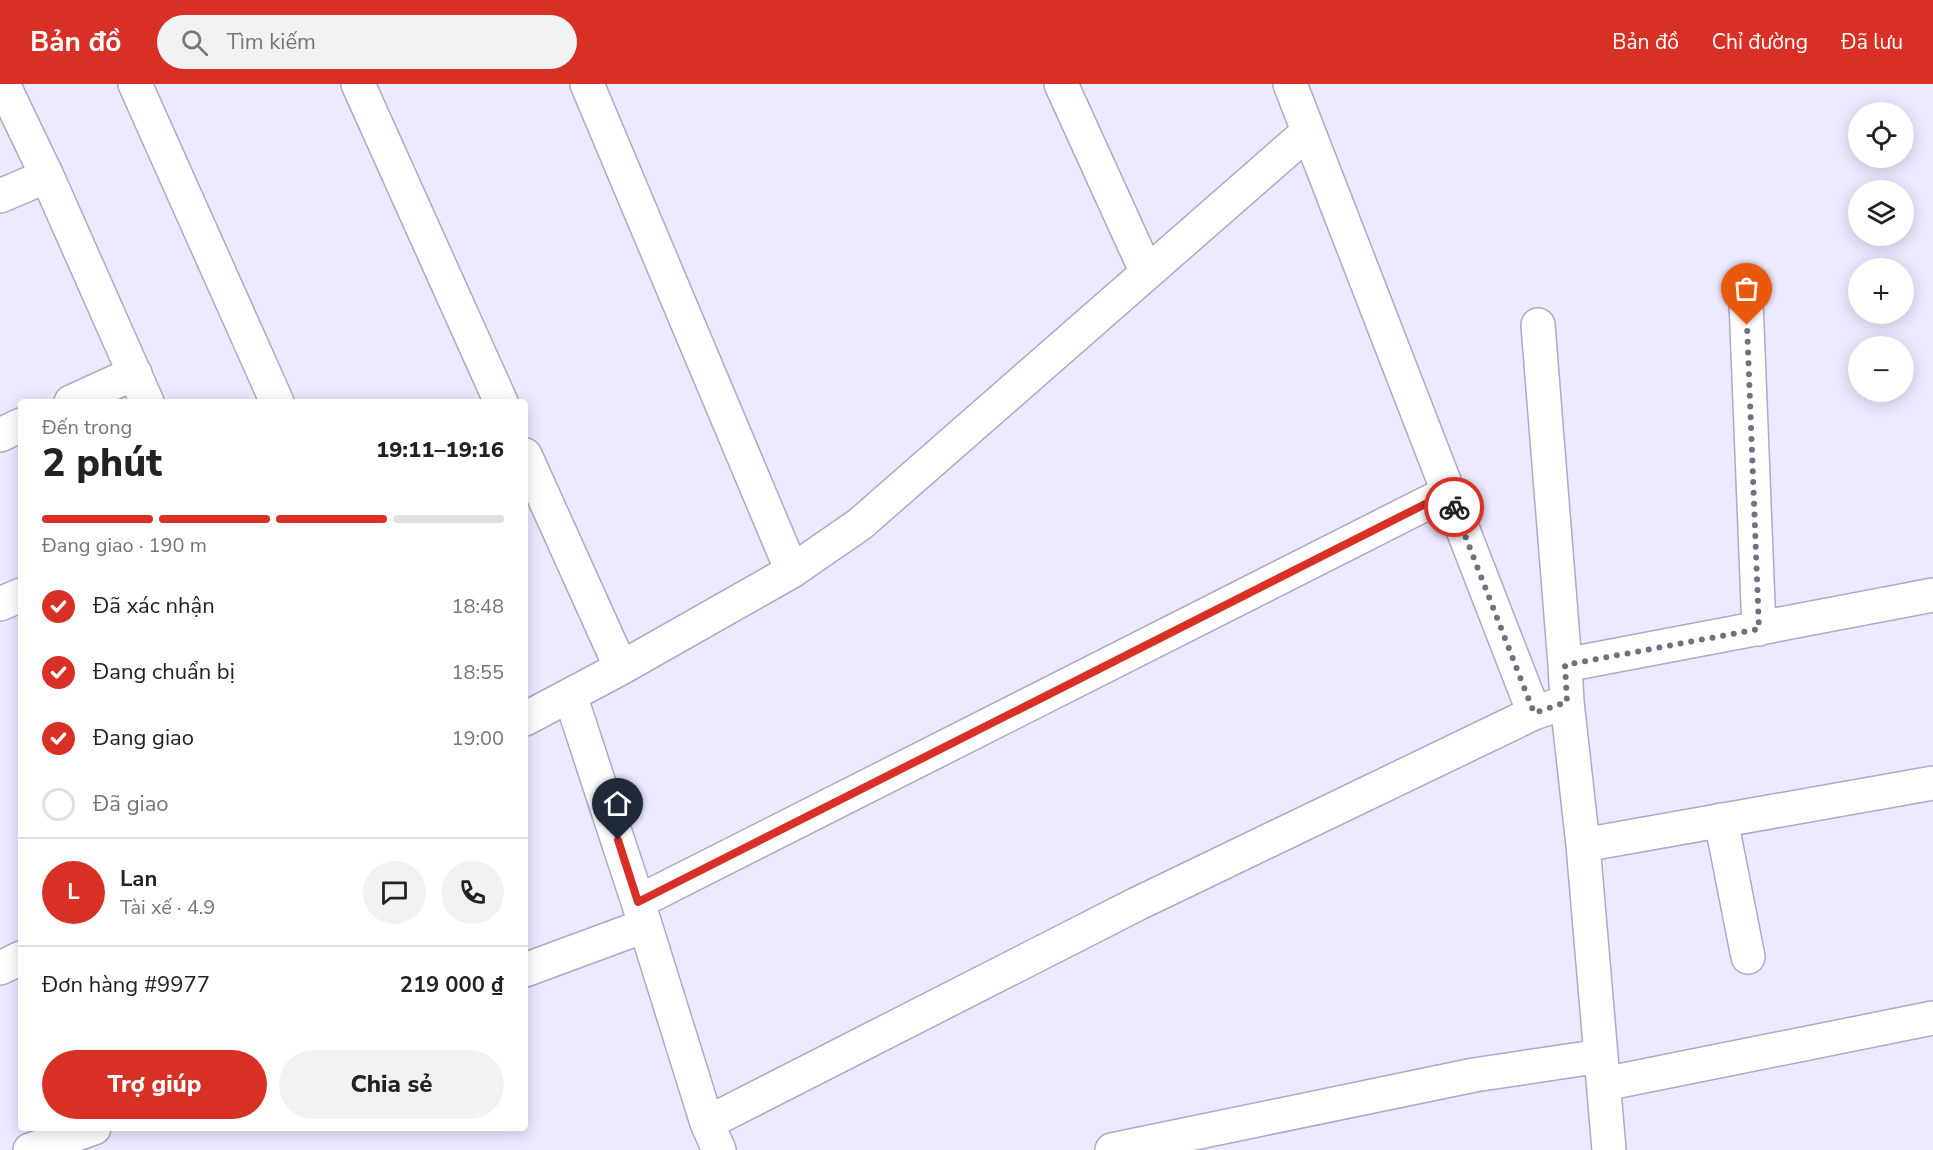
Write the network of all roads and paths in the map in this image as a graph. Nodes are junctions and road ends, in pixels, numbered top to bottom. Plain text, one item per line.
1 (3, 84) edge
2 (135, 84) edge
3 (358, 84) edge
4 (587, 84) edge
5 (1061, 84) edge
6 (1290, 84) edge
7 (1308, 132) junction
8 (47, 176) junction
9 (0, 196) edge
10 (1147, 273) junction
11 (1746, 302) dead end
12 (1538, 325) dead end
13 (141, 387) edge
14 (85, 399) edge
15 (277, 399) edge
16 (500, 399) edge
17 (18, 426) edge
18 (0, 435) edge
19 (528, 462) edge
20 (1449, 492) junction
21 (792, 571) junction
22 (1933, 595) edge
23 (18, 597) edge
24 (0, 604) edge
25 (1759, 629) junction
26 (1565, 665) junction
27 (621, 668) junction
28 (570, 695) junction
29 (1567, 702) junction
30 (1534, 713) junction
31 (528, 717) edge
32 (1933, 783) edge
33 (1721, 820) junction
34 (1583, 844) junction
35 (641, 914) junction
36 (1748, 957) dead end
37 (18, 959) edge
38 (0, 968) edge
39 (528, 969) edge
40 (1933, 1018) edge
41 (1602, 1070) junction
42 (85, 1131) edge
43 (713, 1137) edge
44 (30, 1150) edge
45 (1112, 1150) edge
46 (1609, 1150) edge

1 - 8 street
2 - 15 street
3 - 16 street
4 - 21 street
5 - 10 street
6 - 7 street
7 - 10 street
7 - 20 street
8 - 9 street
8 - 13 street
10 - 21 street
11 - 25 street
12 - 26 street
13 - 14 street
17 - 18 street
19 - 27 street
20 - 30 street
20 - 35 street
21 - 27 street
22 - 25 street
23 - 24 street
25 - 26 street
26 - 29 street
27 - 28 street
28 - 31 street
28 - 35 street
29 - 30 street
29 - 34 street
30 - 43 street
32 - 33 street
33 - 34 street
33 - 36 street
34 - 41 street
35 - 39 street
35 - 43 street
37 - 38 street
40 - 41 street
41 - 45 street
41 - 46 street
42 - 44 street

